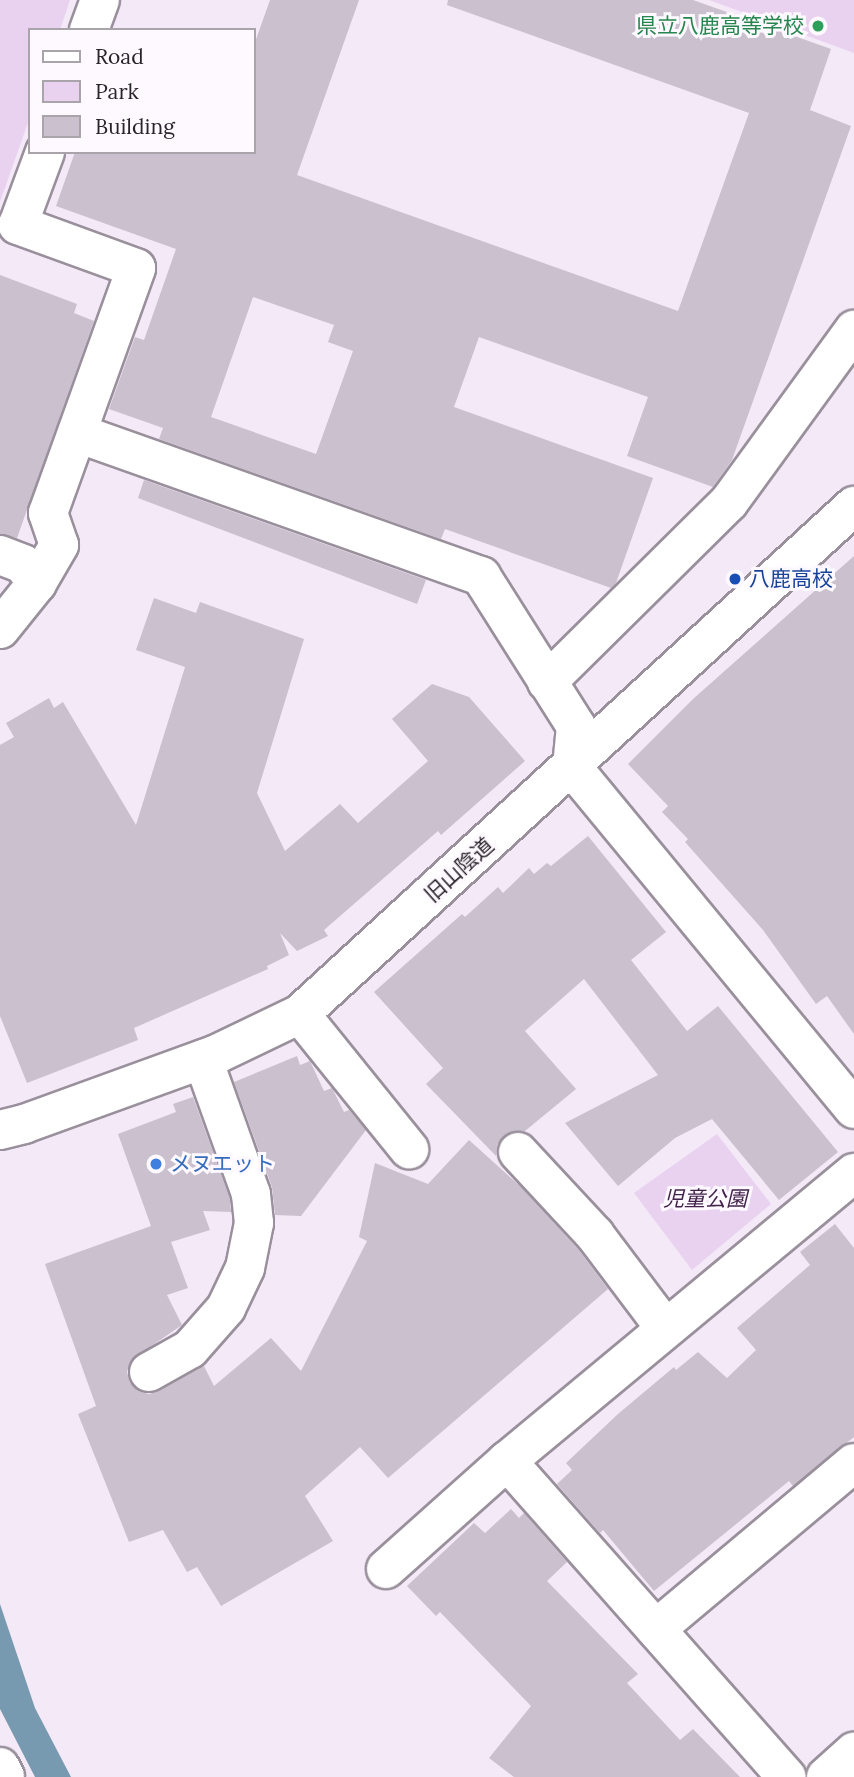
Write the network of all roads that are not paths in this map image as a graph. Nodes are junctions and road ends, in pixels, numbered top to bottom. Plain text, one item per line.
1 (100, 0) edge
2 (90, 28) edge
3 (44, 154) edge
4 (854, 330) edge
5 (77, 433) junction
6 (854, 506) edge
7 (0, 555) edge
8 (37, 583) junction
9 (0, 629) edge
10 (547, 681) junction
11 (572, 767) junction
12 (300, 1014) junction
13 (202, 1059) junction
14 (854, 1108) edge
15 (12, 1127) edge
16 (409, 1149) dead end
17 (518, 1152) dead end
18 (854, 1173) edge
19 (665, 1328) junction
20 (149, 1372) dead end
21 (507, 1461) junction
22 (854, 1463) edge
23 (386, 1569) dead end
24 (656, 1629) junction
25 (854, 1752) edge
26 (0, 1767) edge
27 (5, 1777) edge
28 (787, 1777) edge
29 (826, 1777) edge

1 - 2 street
3 - 5 street
4 - 10 street
5 - 8 street
5 - 10 street
6 - 11 street, 旧山陰道
7 - 8 street
8 - 9 street
10 - 11 street
11 - 12 street, 旧山陰道
11 - 14 street
12 - 13 street, 旧山陰道
12 - 16 street
13 - 15 street, 旧山陰道
13 - 20 street
17 - 19 street
18 - 19 street
19 - 21 street
21 - 23 street
21 - 24 street
22 - 24 street
24 - 28 street
25 - 29 street
26 - 27 street

